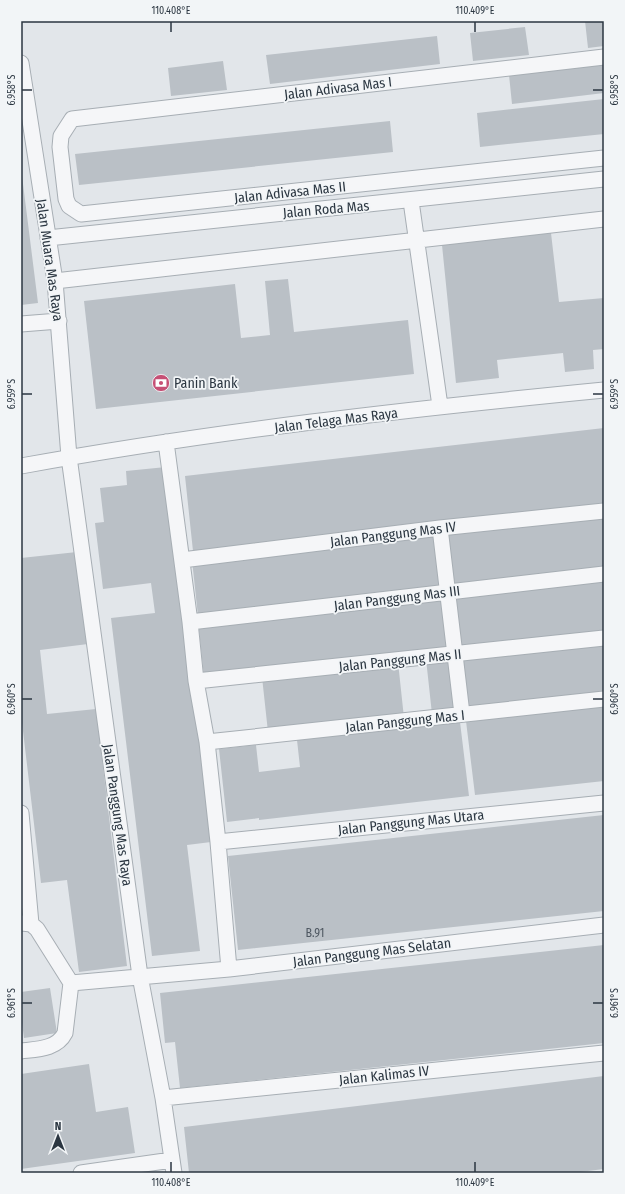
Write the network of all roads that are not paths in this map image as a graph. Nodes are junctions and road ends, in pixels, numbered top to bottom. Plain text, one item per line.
1 (604, 57) edge
2 (21, 63) edge
3 (72, 119) joint
4 (604, 158) edge
5 (604, 180) edge
6 (411, 201) junction
7 (604, 219) edge
8 (48, 238) junction
9 (418, 239) junction
10 (55, 281) junction
11 (59, 322) junction
12 (21, 324) edge
13 (604, 390) edge
14 (440, 406) junction
15 (166, 442) junction
16 (69, 457) junction
17 (21, 466) edge
18 (604, 511) edge
19 (440, 528) junction
20 (182, 560) junction
21 (604, 574) edge
22 (448, 592) junction
23 (190, 622) junction
24 (604, 638) edge
25 (455, 654) junction
26 (196, 681) junction
27 (604, 699) edge
28 (462, 714) junction
29 (207, 742) junction
30 (604, 803) edge
31 (22, 823) edge
32 (218, 842) junction
33 (26, 923) edge
34 (604, 925) edge
35 (229, 969) junction
36 (140, 976) junction
37 (71, 983) junction
38 (21, 1052) edge
39 (604, 1053) edge
40 (163, 1098) junction
41 (173, 1166) edge
42 (81, 1173) edge

1 - 3 street, Jalan Adivasa Mas I
2 - 8 street, Jalan Muara Mas Raya
3 - 4 street, Jalan Adivasa Mas II
5 - 6 street, Jalan Roda Mas
6 - 8 street, Jalan Roda Mas
6 - 9 street
7 - 9 street
8 - 10 street, Jalan Muara Mas Raya
9 - 10 street
9 - 14 street
10 - 11 street, Jalan Muara Mas Raya
11 - 12 street
11 - 16 street, Jalan Muara Mas Raya
13 - 14 street, Jalan Telaga Mas Raya
14 - 15 street, Jalan Telaga Mas Raya
15 - 16 street, Jalan Telaga Mas Raya
15 - 20 street
16 - 17 street, Jalan Telaga Mas Raya
16 - 36 street, Jalan Panggung Mas Raya
18 - 19 street, Jalan Panggung Mas IV
19 - 20 street, Jalan Panggung Mas IV
19 - 22 street
20 - 23 street
21 - 22 street, Jalan Panggung Mas III
22 - 23 street, Jalan Panggung Mas III
22 - 25 street
23 - 26 street
24 - 25 street, Jalan Panggung Mas II
25 - 26 street, Jalan Panggung Mas II
25 - 28 street
26 - 29 street
27 - 28 street, Jalan Panggung Mas I
28 - 29 street, Jalan Panggung Mas I
29 - 32 street
30 - 32 street, Jalan Panggung Mas Utara
31 - 33 street
32 - 35 street
33 - 37 street
34 - 35 street, Jalan Panggung Mas Selatan
35 - 36 street, Jalan Panggung Mas Selatan
36 - 37 street, Jalan Panggung Mas Selatan
36 - 40 street, Jalan Panggung Mas Raya
37 - 38 street
39 - 40 street, Jalan Kalimas IV
40 - 41 street, Jalan Panggung Mas Raya
41 - 42 street

